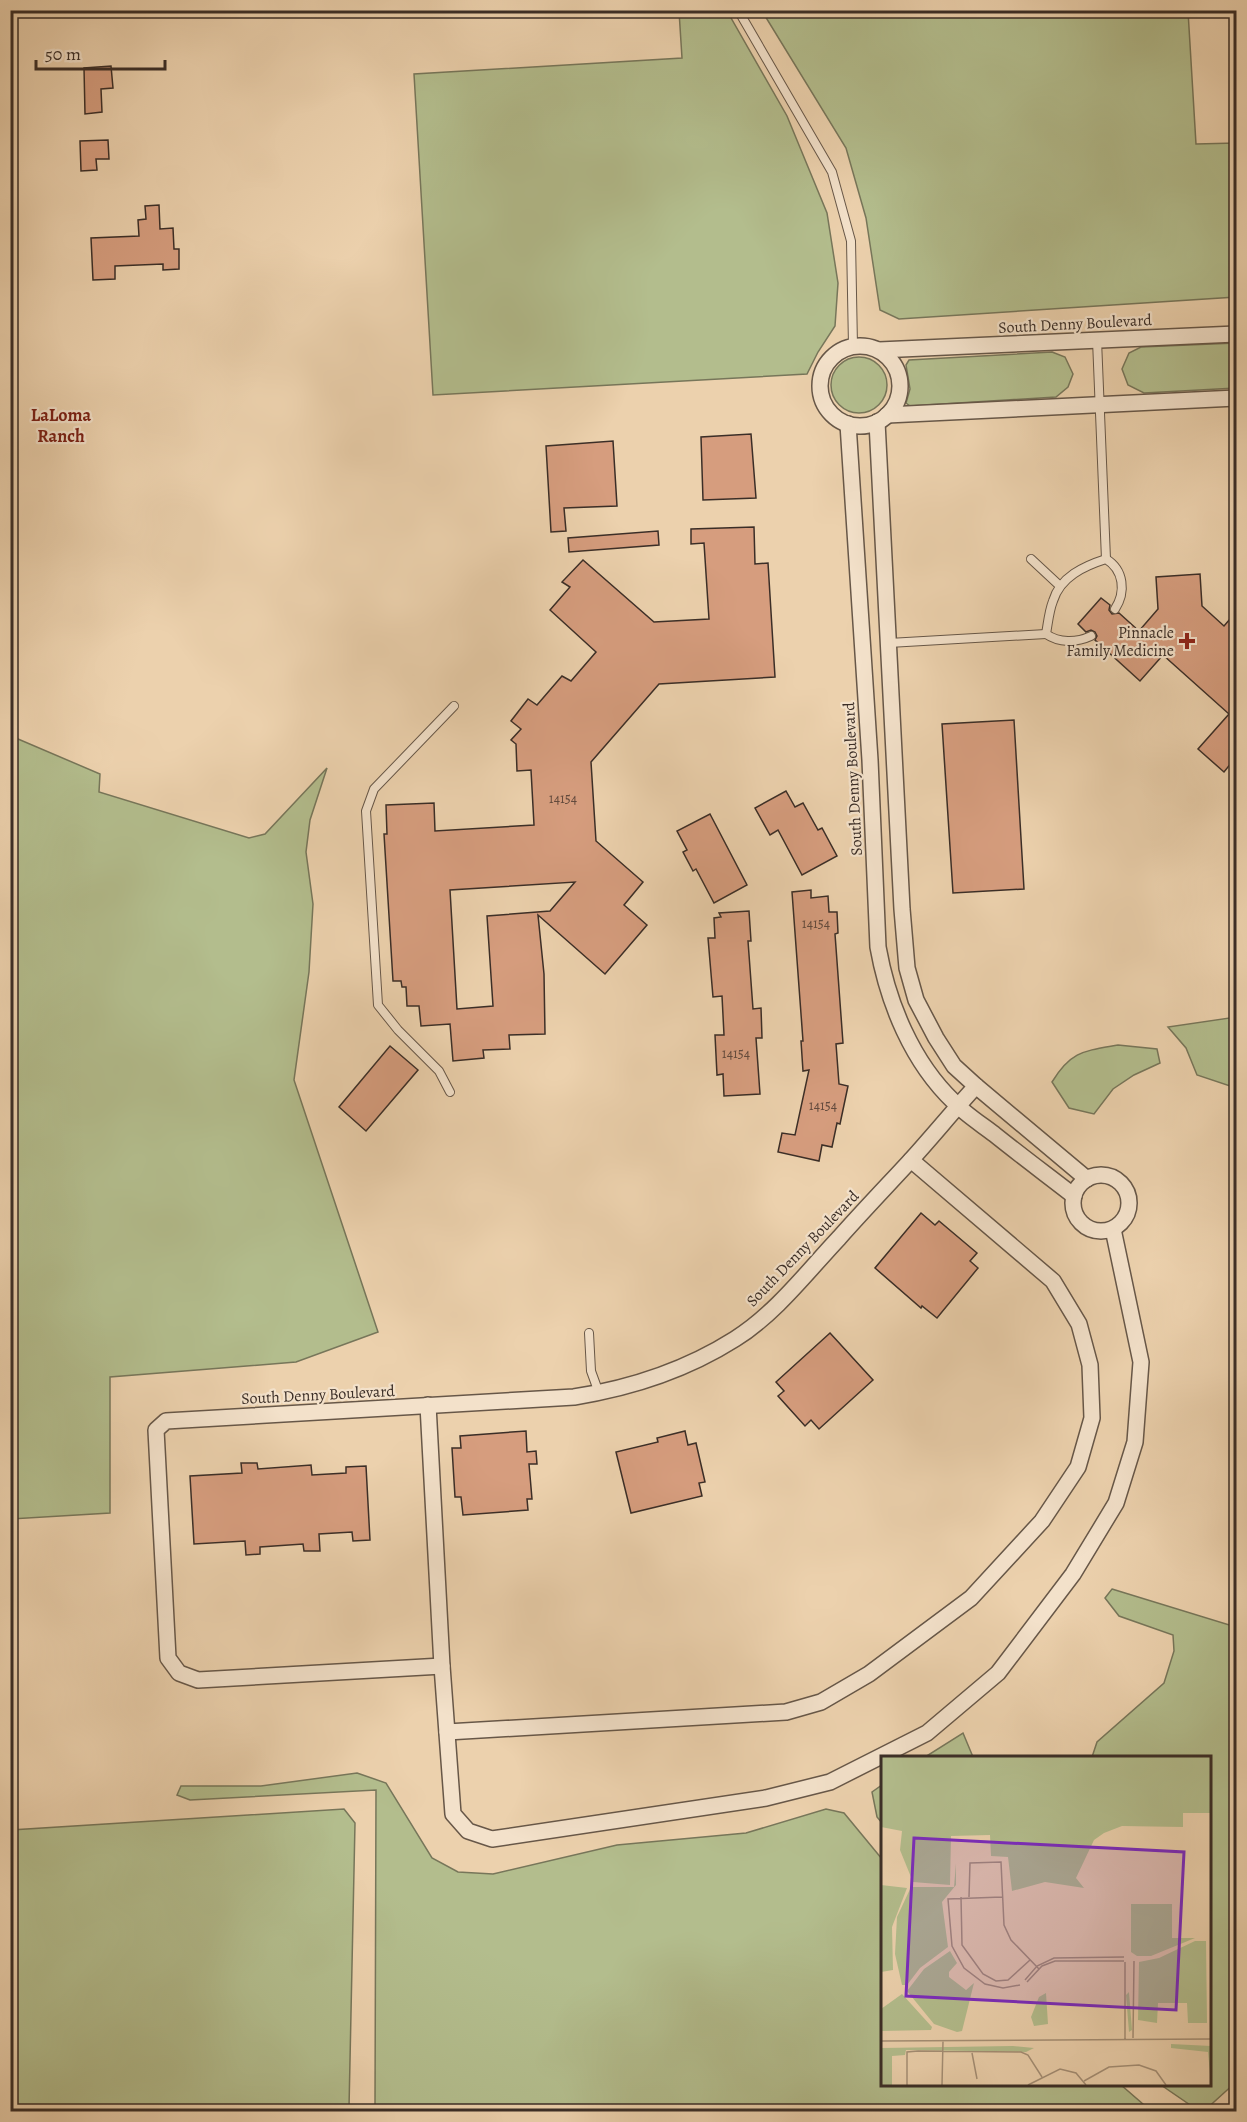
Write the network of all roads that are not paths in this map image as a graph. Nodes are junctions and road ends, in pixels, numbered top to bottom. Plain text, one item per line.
1 (738, 10) edge
2 (1236, 334) edge
3 (1097, 340) junction
4 (853, 346) junction
5 (879, 350) junction
6 (1236, 398) edge
7 (1100, 405) junction
8 (882, 418) junction
9 (848, 424) junction
10 (881, 507) junction
11 (853, 510) junction
12 (1031, 559) dead end
13 (1106, 559) junction
14 (1060, 586) junction
15 (1115, 609) dead end
16 (1046, 634) junction
17 (1091, 636) dead end
18 (889, 643) junction
19 (862, 645) junction
20 (454, 706) dead end
21 (976, 1086) junction
22 (450, 1092) dead end
23 (958, 1106) junction
24 (911, 1160) junction
25 (1088, 1179) junction
26 (1074, 1196) junction
27 (1113, 1229) junction
28 (589, 1333) dead end
29 (599, 1393) junction
30 (428, 1405) junction
31 (442, 1666) junction
32 (447, 1731) junction
33 (881, 1756) edge
34 (881, 1756) edge

1 - 4 lane
2 - 3 street, South Denny Boulevard
3 - 5 street, South Denny Boulevard
3 - 7 lane
4 - 5 street, South Denny Boulevard
4 - 9 street
5 - 8 street
6 - 7 street
7 - 8 street
7 - 13 lane
8 - 9 street
8 - 10 street
9 - 11 street, South Denny Boulevard
10 - 11 street
10 - 18 street
11 - 19 street, South Denny Boulevard
12 - 14 lane
13 - 14 lane
13 - 15 lane
14 - 16 lane
16 - 17 lane
16 - 18 lane
18 - 19 street
18 - 21 street
19 - 23 street, South Denny Boulevard
20 - 22 lane
21 - 23 street, South Denny Boulevard
21 - 25 street
23 - 24 street, South Denny Boulevard
23 - 26 street, South Denny Boulevard
24 - 29 street, South Denny Boulevard
24 - 32 street
25 - 26 street
25 - 27 street
26 - 27 street
27 - 34 street
28 - 29 lane
29 - 30 street, South Denny Boulevard
30 - 31 street
30 - 31 street, South Denny Boulevard
31 - 32 street
32 - 33 street

